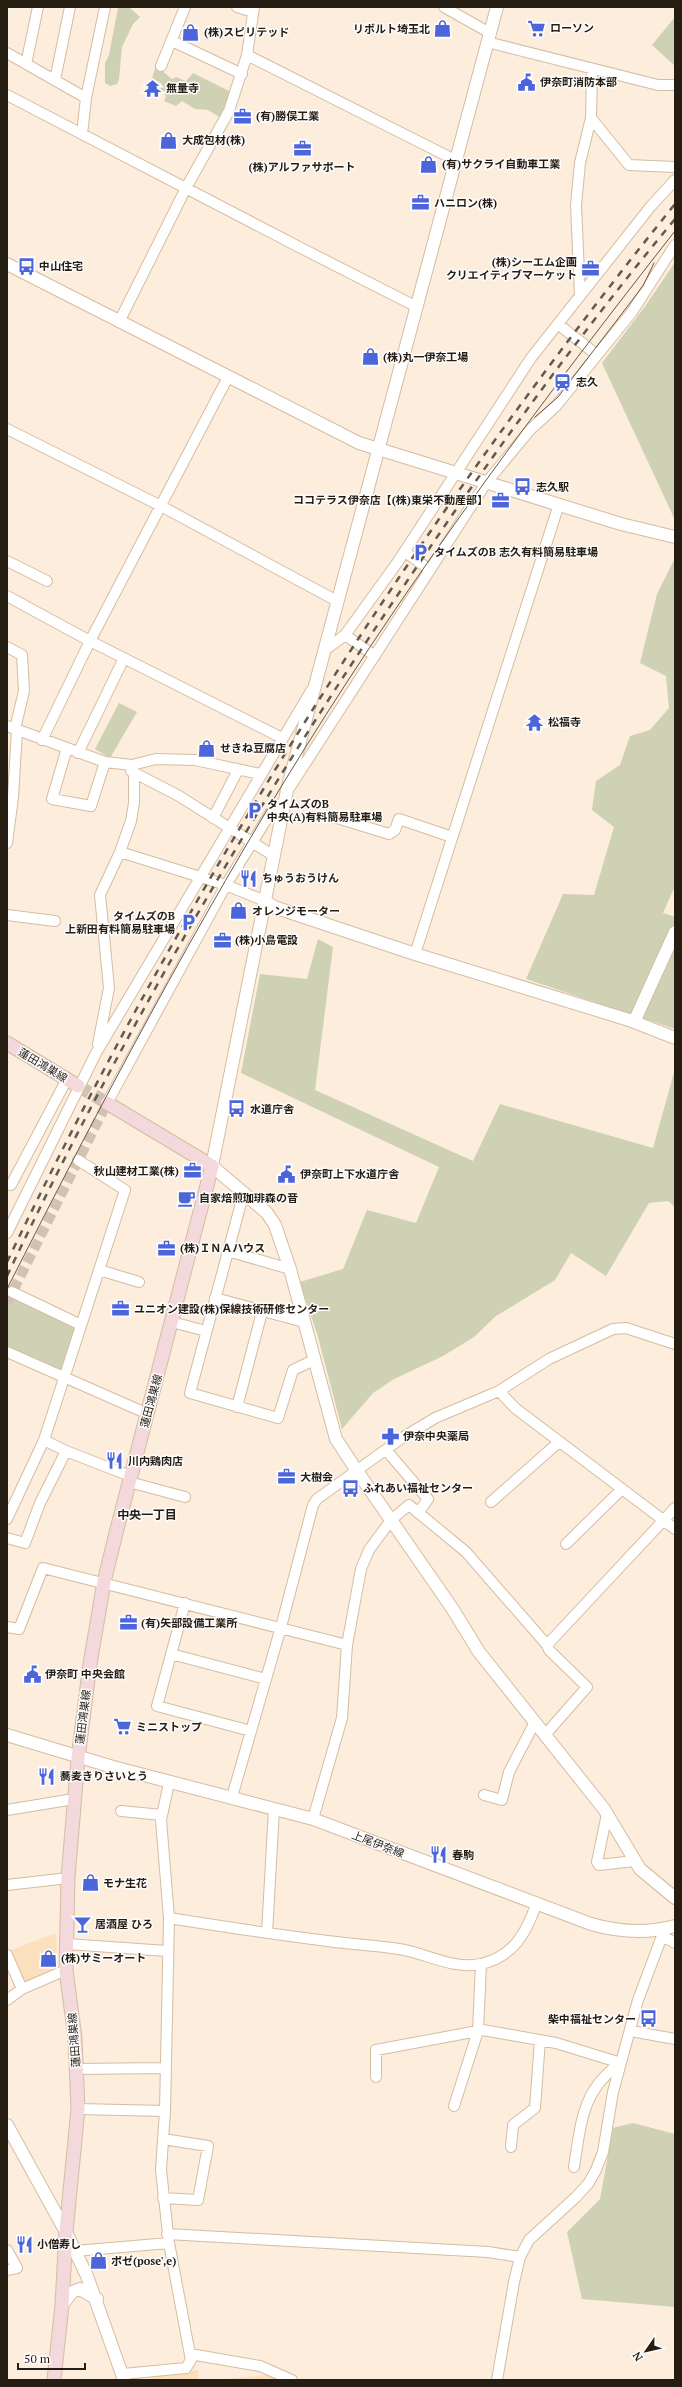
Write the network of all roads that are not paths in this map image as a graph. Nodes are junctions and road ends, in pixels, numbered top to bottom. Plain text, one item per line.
1 (38, 7) edge
2 (70, 7) edge
3 (105, 7) edge
4 (185, 7) edge
5 (237, 7) edge
6 (444, 7) edge
7 (497, 7) edge
8 (254, 10) edge
9 (489, 38) junction
10 (172, 41) junction
11 (7, 53) edge
12 (247, 55) junction
13 (26, 64) junction
14 (161, 66) dead end
15 (592, 70) junction
16 (242, 74) junction
17 (55, 80) junction
18 (675, 85) edge
19 (7, 94) edge
20 (86, 98) junction
21 (591, 118) junction
22 (82, 134) junction
23 (457, 161) junction
24 (675, 168) edge
25 (675, 180) edge
26 (186, 188) junction
27 (675, 246) edge
28 (7, 264) edge
29 (580, 296) junction
30 (417, 307) junction
31 (119, 322) junction
32 (558, 324) junction
33 (597, 355) junction
34 (228, 378) junction
35 (7, 429) edge
36 (378, 450) junction
37 (457, 474) junction
38 (486, 483) junction
39 (559, 504) junction
40 (161, 506) junction
41 (675, 537) edge
42 (404, 552) junction
43 (7, 560) edge
44 (430, 570) junction
45 (47, 581) dead end
46 (7, 596) edge
47 (337, 602) junction
48 (345, 635) junction
49 (90, 641) junction
50 (7, 647) edge
51 (325, 650) junction
52 (375, 656) junction
53 (124, 658) junction
54 (317, 682) junction
55 (13, 729) edge
56 (282, 738) junction
57 (42, 740) junction
58 (67, 748) junction
59 (78, 753) junction
60 (105, 762) junction
61 (133, 769) junction
62 (238, 770) junction
63 (260, 774) junction
64 (287, 794) junction
65 (213, 818) junction
66 (337, 818) dead end
67 (228, 828) junction
68 (452, 837) junction
69 (7, 843) edge
70 (252, 843) junction
71 (120, 852) junction
72 (274, 856) junction
73 (200, 877) junction
74 (226, 885) junction
75 (265, 900) junction
76 (7, 915) edge
77 (55, 921) dead end
78 (675, 932) edge
79 (415, 954) junction
80 (634, 1022) junction
81 (675, 1038) edge
82 (7, 1043) edge
83 (96, 1053) junction
84 (73, 1083) junction
85 (107, 1103) joint
86 (78, 1160) dead end
87 (212, 1166) junction
88 (9, 1184) edge
89 (244, 1192) junction
90 (27, 1193) junction
91 (7, 1233) edge
92 (228, 1251) junction
93 (99, 1270) junction
94 (290, 1270) junction
95 (139, 1282) dead end
96 (12, 1292) dead end
97 (215, 1298) junction
98 (262, 1312) junction
99 (172, 1322) junction
100 (304, 1322) junction
101 (81, 1325) junction
102 (206, 1331) junction
103 (675, 1344) edge
104 (7, 1352) edge
105 (314, 1360) junction
106 (65, 1377) junction
107 (498, 1391) junction
108 (237, 1407) junction
109 (148, 1414) junction
110 (44, 1440) junction
111 (560, 1442) junction
112 (386, 1450) junction
113 (66, 1451) junction
114 (356, 1470) junction
115 (130, 1479) junction
116 (622, 1489) junction
117 (185, 1497) dead end
118 (491, 1502) dead end
119 (675, 1508) edge
120 (418, 1513) junction
121 (7, 1519) edge
122 (391, 1520) junction
123 (665, 1521) junction
124 (675, 1529) edge
125 (7, 1538) edge
126 (566, 1544) dead end
127 (104, 1582) junction
128 (185, 1603) junction
129 (7, 1627) edge
130 (281, 1627) junction
131 (347, 1645) junction
132 (547, 1645) junction
133 (171, 1654) junction
134 (266, 1679) junction
135 (535, 1722) junction
136 (251, 1731) junction
137 (7, 1735) edge
138 (545, 1735) junction
139 (78, 1758) junction
140 (169, 1783) junction
141 (484, 1795) dead end
142 (232, 1797) junction
143 (74, 1799) junction
144 (274, 1808) junction
145 (7, 1810) edge
146 (121, 1811) dead end
147 (607, 1814) junction
148 (162, 1815) junction
149 (312, 1819) junction
150 (634, 1861) junction
151 (68, 1878) junction
152 (7, 1885) edge
153 (675, 1898) edge
154 (536, 1905) junction
155 (170, 1918) junction
156 (675, 1926) edge
157 (267, 1933) junction
158 (662, 1933) junction
159 (675, 1943) edge
160 (67, 1944) junction
161 (167, 1951) junction
162 (7, 1955) edge
163 (481, 1964) junction
164 (66, 1970) junction
165 (22, 1990) junction
166 (7, 2000) edge
167 (478, 2031) junction
168 (631, 2031) junction
169 (675, 2038) edge
170 (540, 2040) junction
171 (622, 2063) junction
172 (165, 2068) junction
173 (76, 2069) junction
174 (376, 2077) dead end
175 (454, 2106) dead end
176 (78, 2110) junction
177 (164, 2111) junction
178 (7, 2125) edge
179 (163, 2139) junction
180 (511, 2146) dead end
181 (574, 2167) dead end
182 (163, 2198) junction
183 (66, 2232) junction
184 (168, 2239) junction
185 (7, 2250) edge
186 (75, 2251) junction
187 (520, 2257) junction
188 (7, 2270) edge
189 (97, 2299) junction
190 (62, 2305) junction
191 (190, 2354) junction
192 (123, 2377) edge
193 (54, 2380) edge
194 (292, 2380) edge
195 (497, 2380) edge

1 - 13 street
2 - 17 street
3 - 20 street
4 - 10 street
5 - 8 street
6 - 9 street
7 - 9 street
8 - 12 street
9 - 15 street
9 - 23 street
10 - 14 street
10 - 16 street
11 - 13 street
12 - 16 street
12 - 23 street
13 - 17 street
15 - 18 street
15 - 21 street
16 - 26 street
17 - 20 street
19 - 22 street
20 - 22 street
21 - 24 street
21 - 29 street
22 - 26 street
23 - 30 street
25 - 29 street
26 - 30 street
26 - 31 street
27 - 33 street
28 - 31 street
29 - 32 street
30 - 36 street
31 - 34 street
32 - 33 street
32 - 37 street
33 - 38 street
34 - 36 street
34 - 40 street
35 - 40 street
36 - 37 street
36 - 47 street
37 - 38 street
37 - 42 street
38 - 39 street
38 - 44 street
39 - 41 street
39 - 68 street
40 - 47 street
40 - 49 street
42 - 44 street
42 - 48 street
43 - 45 street
44 - 52 street
46 - 49 street
47 - 51 street
48 - 51 street
48 - 52 street
49 - 53 street
49 - 57 street
50 - 55 street
51 - 54 street
52 - 64 street
53 - 56 street
53 - 59 street
54 - 56 street
54 - 64 street
55 - 57 street
55 - 69 street
56 - 63 street
57 - 58 street
58 - 59 street
58 - 60 street
59 - 60 street
60 - 61 street
61 - 62 street
61 - 65 street
61 - 71 street
62 - 63 street
62 - 65 street
63 - 67 street
64 - 70 street
64 - 72 street
65 - 67 street
66 - 68 street
67 - 70 street
67 - 73 street
68 - 79 street
70 - 72 street
70 - 74 street
71 - 73 street
71 - 83 street
72 - 75 street
73 - 74 street
73 - 83 street
74 - 75 street
74 - 85 street
75 - 79 street
75 - 87 street
76 - 77 street
78 - 80 street
79 - 80 street
80 - 81 street
82 - 84 main road, 蓮田鴻巣線
83 - 84 street
84 - 88 street
84 - 90 street
85 - 87 main road
86 - 93 street
87 - 89 street
87 - 99 main road, 蓮田鴻巣線
88 - 90 street
89 - 92 street
89 - 94 street
90 - 91 street
92 - 94 street
92 - 97 street
93 - 95 street
93 - 101 street
94 - 100 street
96 - 101 street
97 - 98 street
97 - 102 street
98 - 100 street
98 - 108 street
99 - 102 street
99 - 109 main road, 蓮田鴻巣線
100 - 105 street
101 - 106 street
102 - 108 street
103 - 107 street
104 - 106 street
105 - 108 street
105 - 114 street
106 - 109 street
106 - 110 street
107 - 111 street
107 - 112 street
109 - 115 main road, 蓮田鴻巣線
110 - 113 street
110 - 121 street
111 - 116 street
111 - 118 street
112 - 114 street
112 - 120 street
113 - 115 street
113 - 125 street
114 - 122 street
114 - 130 street
115 - 117 street
115 - 127 main road, 蓮田鴻巣線
116 - 123 street
116 - 126 street
119 - 123 street
120 - 122 street
120 - 132 street
122 - 131 street
122 - 135 street
123 - 124 street
123 - 132 street
127 - 128 street
127 - 129 street
127 - 139 main road, 蓮田鴻巣線
128 - 130 street
128 - 133 street
130 - 131 street
130 - 134 street
131 - 149 street
132 - 138 street
133 - 134 street
133 - 136 street
134 - 136 street
135 - 138 street
135 - 141 street
136 - 142 street
137 - 139 street, 上尾伊奈線
138 - 147 street
139 - 140 street, 上尾伊奈線
139 - 143 main road, 蓮田鴻巣線
140 - 142 street, 上尾伊奈線
140 - 148 street
142 - 144 street, 上尾伊奈線
143 - 145 street
143 - 151 main road, 蓮田鴻巣線
144 - 149 street, 上尾伊奈線
144 - 157 street
146 - 148 street
147 - 150 street
147 - 150 street
148 - 155 street
149 - 154 street, 上尾伊奈線
150 - 153 street
151 - 152 street
151 - 160 main road, 蓮田鴻巣線
154 - 158 street, 上尾伊奈線
154 - 163 street
155 - 157 street
155 - 161 street
156 - 158 street, 上尾伊奈線
157 - 163 street
158 - 159 street
158 - 168 street
160 - 161 street
160 - 164 main road, 蓮田鴻巣線
161 - 172 street
162 - 165 street
163 - 167 street
164 - 165 street
164 - 173 main road, 蓮田鴻巣線
165 - 166 street
167 - 170 street
167 - 174 street
167 - 175 street
168 - 169 street
168 - 171 street
170 - 171 street
170 - 180 street
171 - 181 street
171 - 187 street
172 - 173 street
172 - 177 street
173 - 176 main road, 蓮田鴻巣線
176 - 177 street
176 - 183 main road, 蓮田鴻巣線
177 - 179 street
178 - 183 street
179 - 182 street
179 - 182 street
182 - 184 street
183 - 186 street
183 - 190 main road, 蓮田鴻巣線
184 - 186 street
184 - 187 street
184 - 191 street
185 - 188 street
186 - 189 street
187 - 195 street
189 - 190 street
189 - 192 street
190 - 193 main road, 蓮田鴻巣線
191 - 192 street
191 - 194 street

